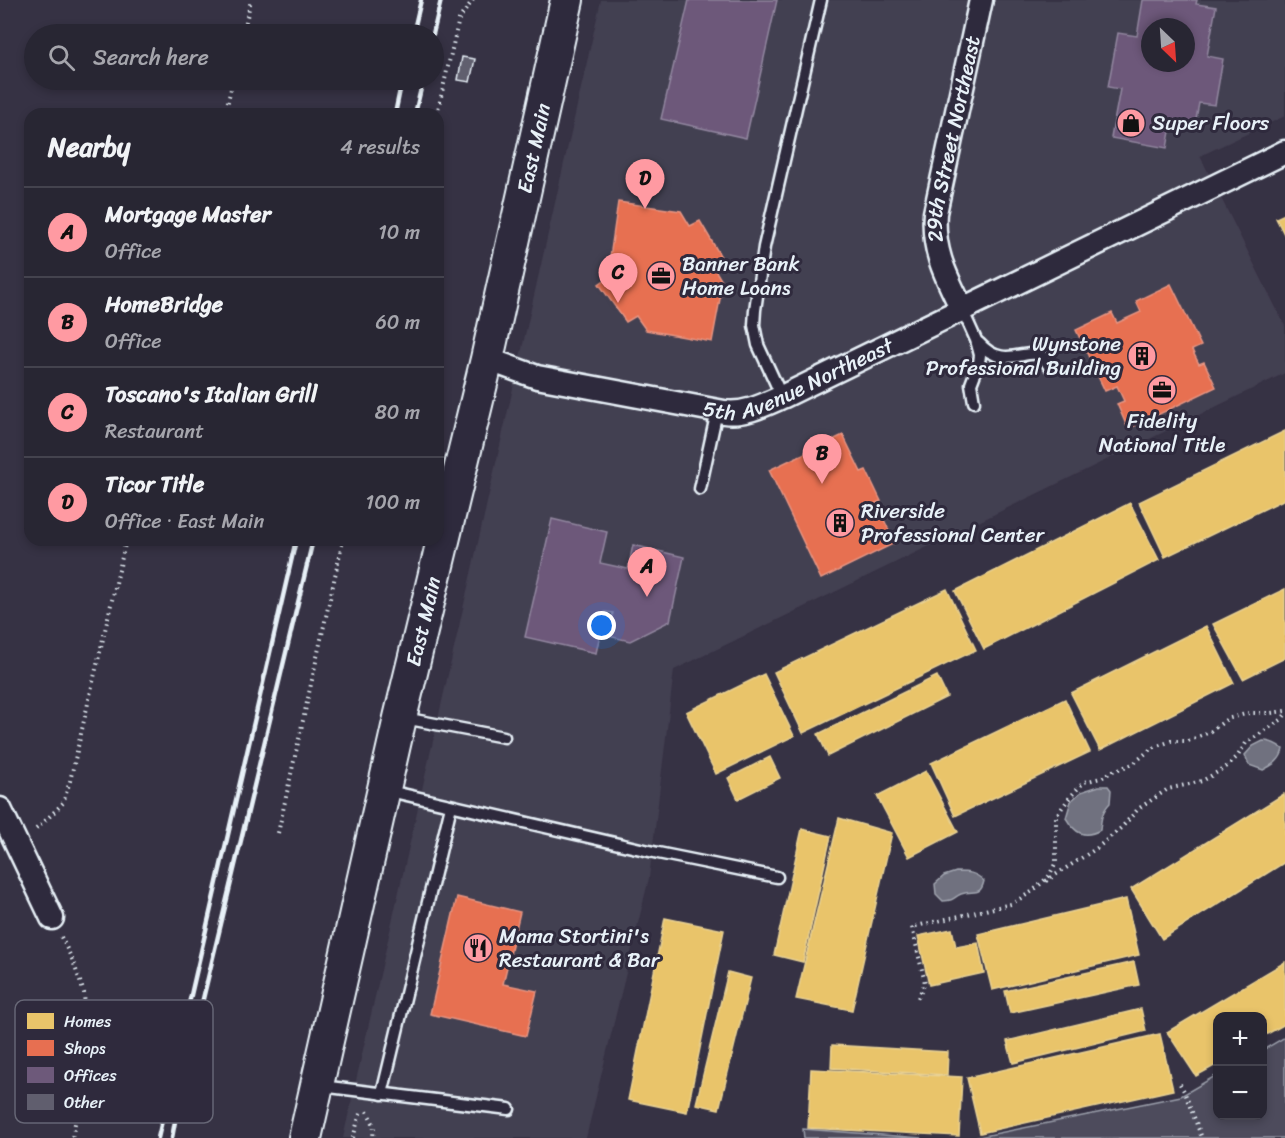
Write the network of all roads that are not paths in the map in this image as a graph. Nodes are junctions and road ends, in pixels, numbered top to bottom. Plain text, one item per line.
1 (567, 0) edge
2 (821, 0) edge
3 (981, 0) edge
4 (1285, 152) edge
5 (962, 309) junction
6 (976, 340) junction
7 (487, 359) junction
8 (1049, 366) dead end
9 (782, 396) junction
10 (974, 402) dead end
11 (717, 411) junction
12 (700, 489) dead end
13 (444, 536) edge
14 (442, 546) edge
15 (400, 718) junction
16 (504, 737) dead end
17 (385, 790) junction
18 (451, 806) junction
19 (0, 809) edge
20 (777, 877) dead end
21 (52, 918) road end
22 (318, 1086) junction
23 (382, 1094) junction
24 (509, 1109) dead end
25 (305, 1138) edge

1 - 7 main road, East Main
2 - 9 lane
3 - 5 street, 29th Street Northeast
4 - 5 street, 5th Avenue Northeast
5 - 6 lane
5 - 9 street, 5th Avenue Northeast
6 - 8 lane
6 - 10 lane
7 - 11 street, 5th Avenue Northeast
7 - 13 main road, East Main
9 - 11 street, 5th Avenue Northeast
11 - 12 lane
14 - 15 main road, East Main
15 - 16 lane
15 - 17 main road, East Main
17 - 18 lane
17 - 22 main road, East Main
18 - 20 lane
18 - 23 lane
19 - 21 street
22 - 23 lane
22 - 25 main road, East Main
23 - 24 lane

